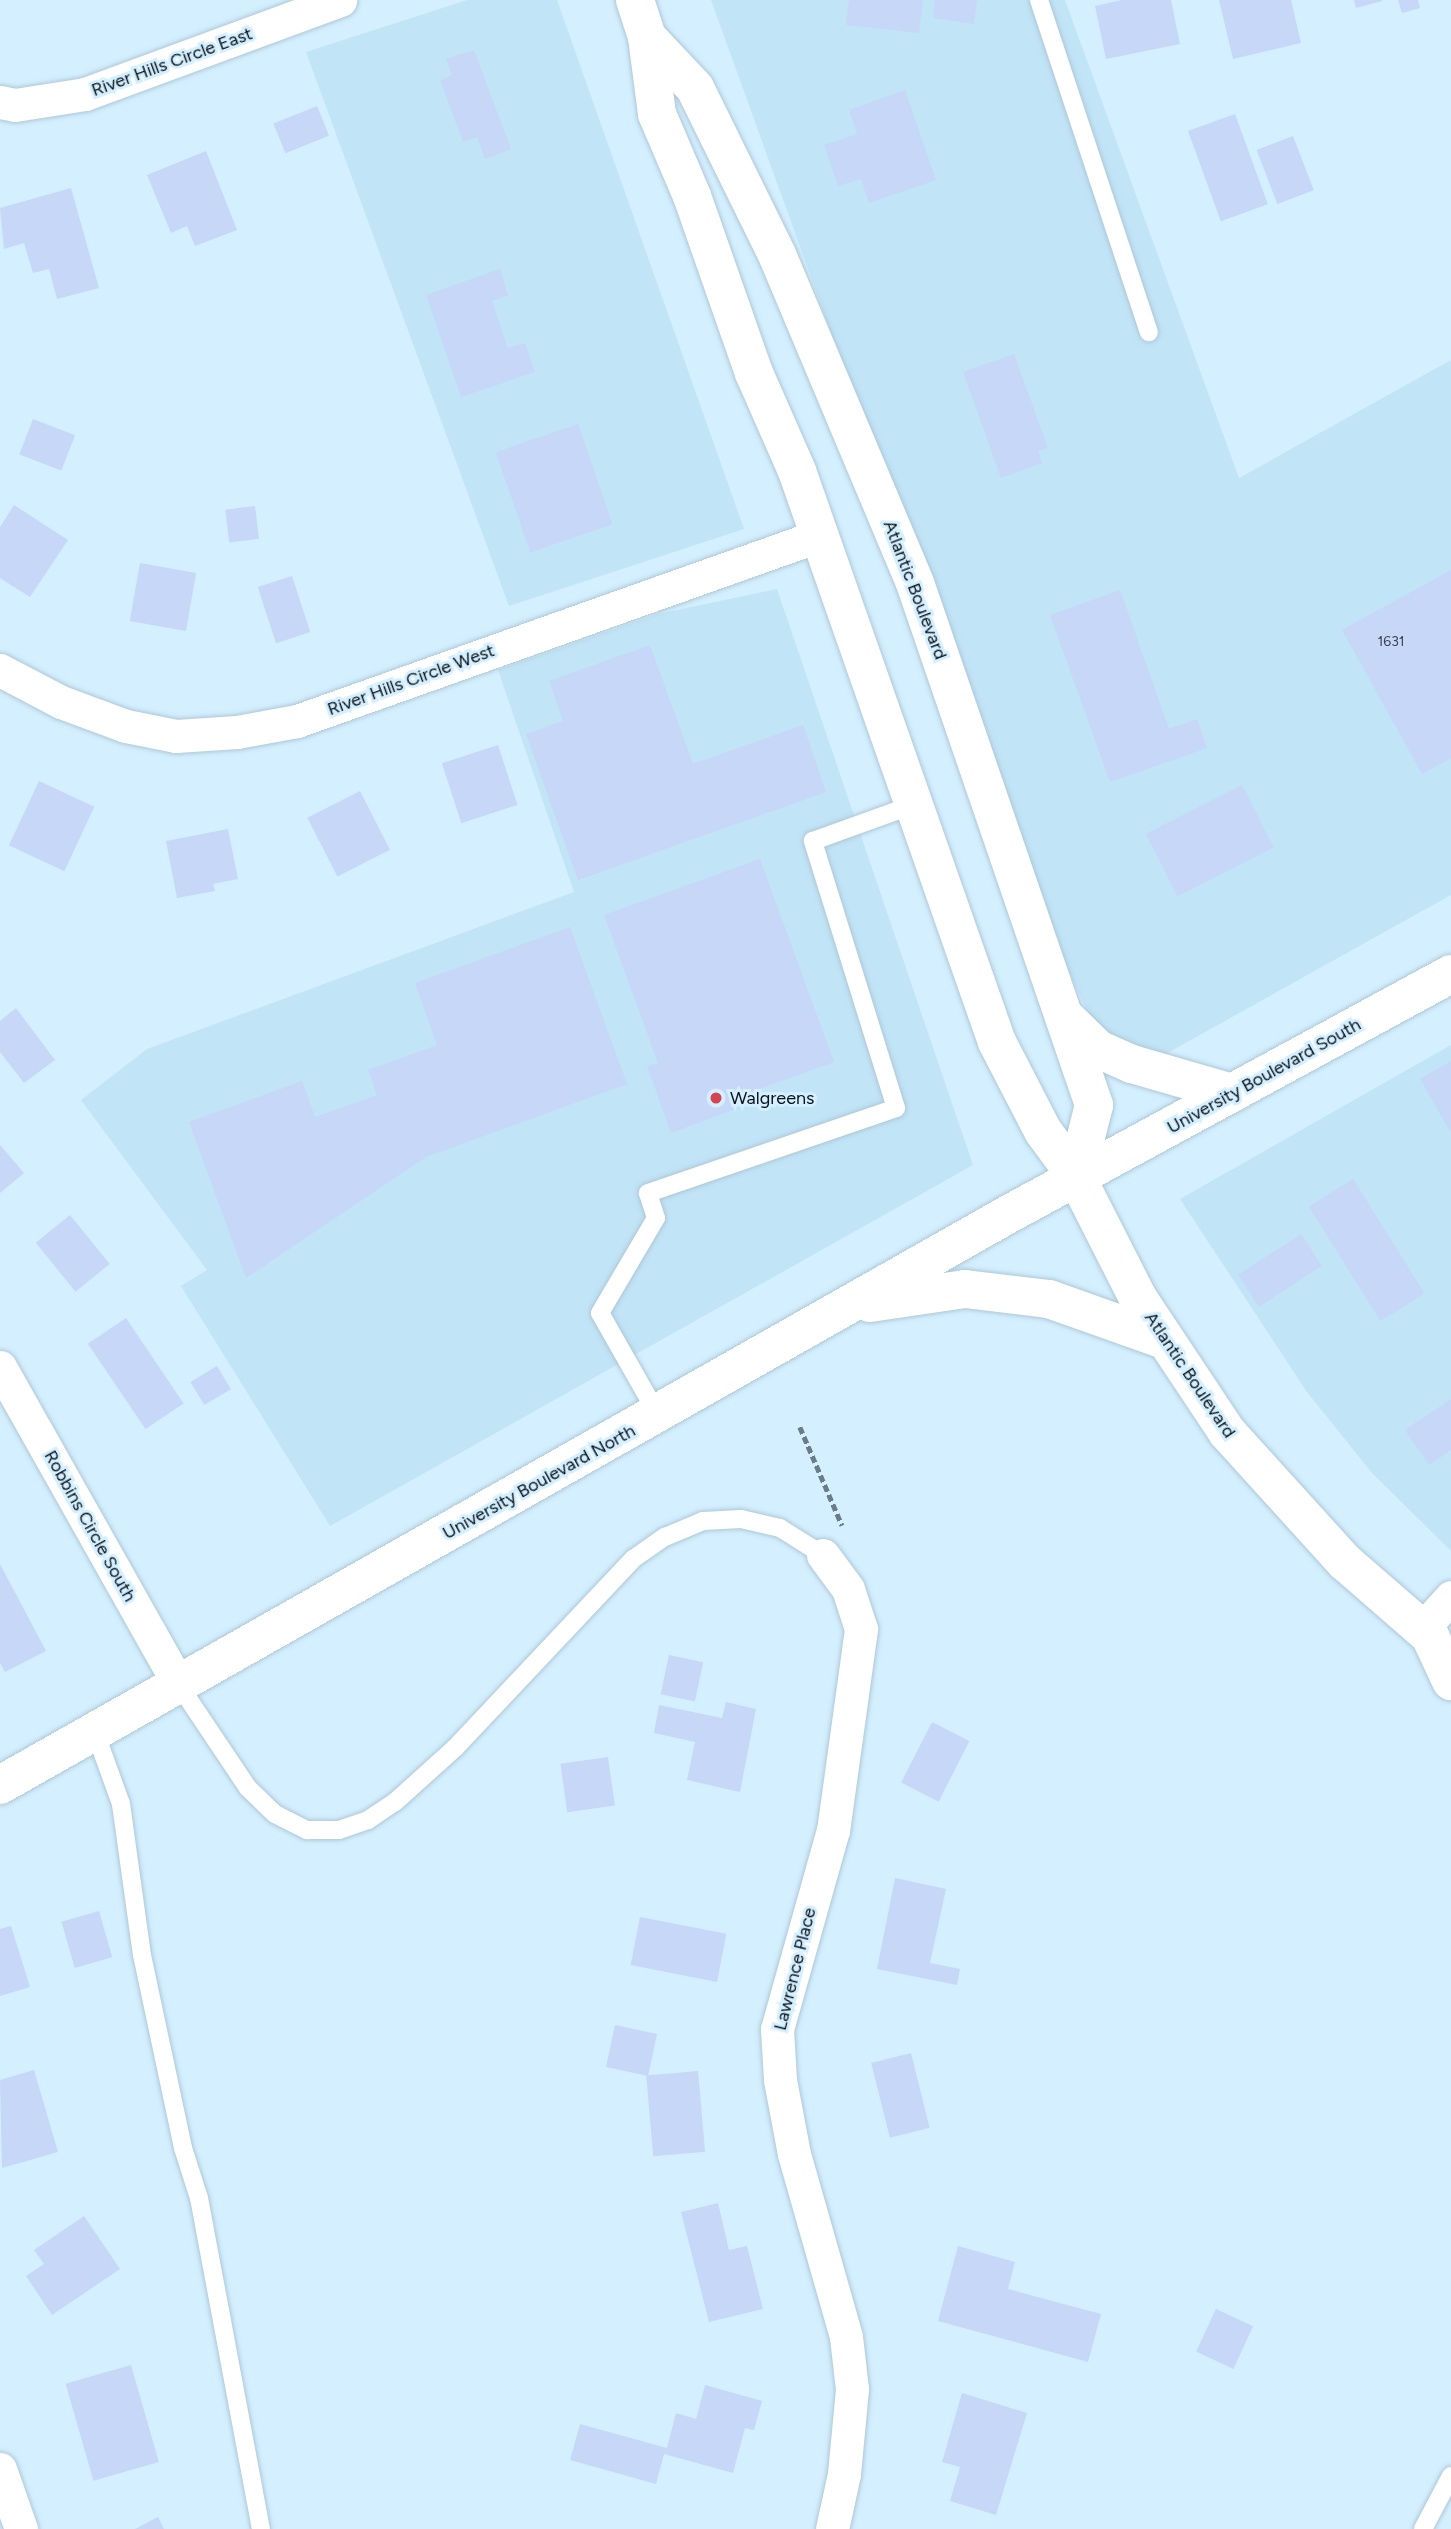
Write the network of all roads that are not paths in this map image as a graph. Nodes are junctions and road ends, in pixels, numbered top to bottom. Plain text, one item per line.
1 (341, 0) edge
2 (635, 0) edge
3 (1039, 0) edge
4 (647, 37) junction
5 (0, 102) edge
6 (1149, 332) dead end
7 (818, 536) junction
8 (0, 670) edge
9 (916, 804) junction
10 (1451, 974) edge
11 (1066, 1018) junction
12 (1232, 1094) junction
13 (1076, 1176) junction
14 (851, 1305) junction
15 (1164, 1340) junction
16 (0, 1367) edge
17 (658, 1415) junction
18 (823, 1555) joint
19 (1451, 1597) edge
20 (1434, 1635) edge
21 (1451, 1681) edge
22 (180, 1685) junction
23 (95, 1732) junction
24 (0, 1785) edge
25 (0, 2469) edge
26 (1451, 2476) edge
27 (21, 2529) edge
28 (261, 2529) edge
29 (832, 2529) edge
30 (1423, 2529) edge

1 - 5 street, River Hills Circle East
2 - 4 main road, Atlantic Boulevard
3 - 6 lane
4 - 7 main road, Atlantic Boulevard
4 - 11 main road, Atlantic Boulevard
7 - 8 street, River Hills Circle West
7 - 9 main road, Atlantic Boulevard
9 - 13 main road, Atlantic Boulevard
9 - 17 lane
10 - 12 main road, University Boulevard South
11 - 12 main road
11 - 13 main road, Atlantic Boulevard
12 - 13 main road, University Boulevard South
13 - 14 main road, University Boulevard North
13 - 15 main road, Atlantic Boulevard
14 - 15 main road
14 - 17 main road, University Boulevard North
15 - 20 main road, Atlantic Boulevard
16 - 22 street, Robbins Circle South
17 - 22 main road, University Boulevard North
18 - 22 lane
18 - 29 street, Lawrence Place
19 - 20 street
20 - 21 main road, Atlantic Boulevard
22 - 23 main road, University Boulevard North
23 - 24 main road, University Boulevard North
23 - 28 lane
25 - 27 street
26 - 30 lane

